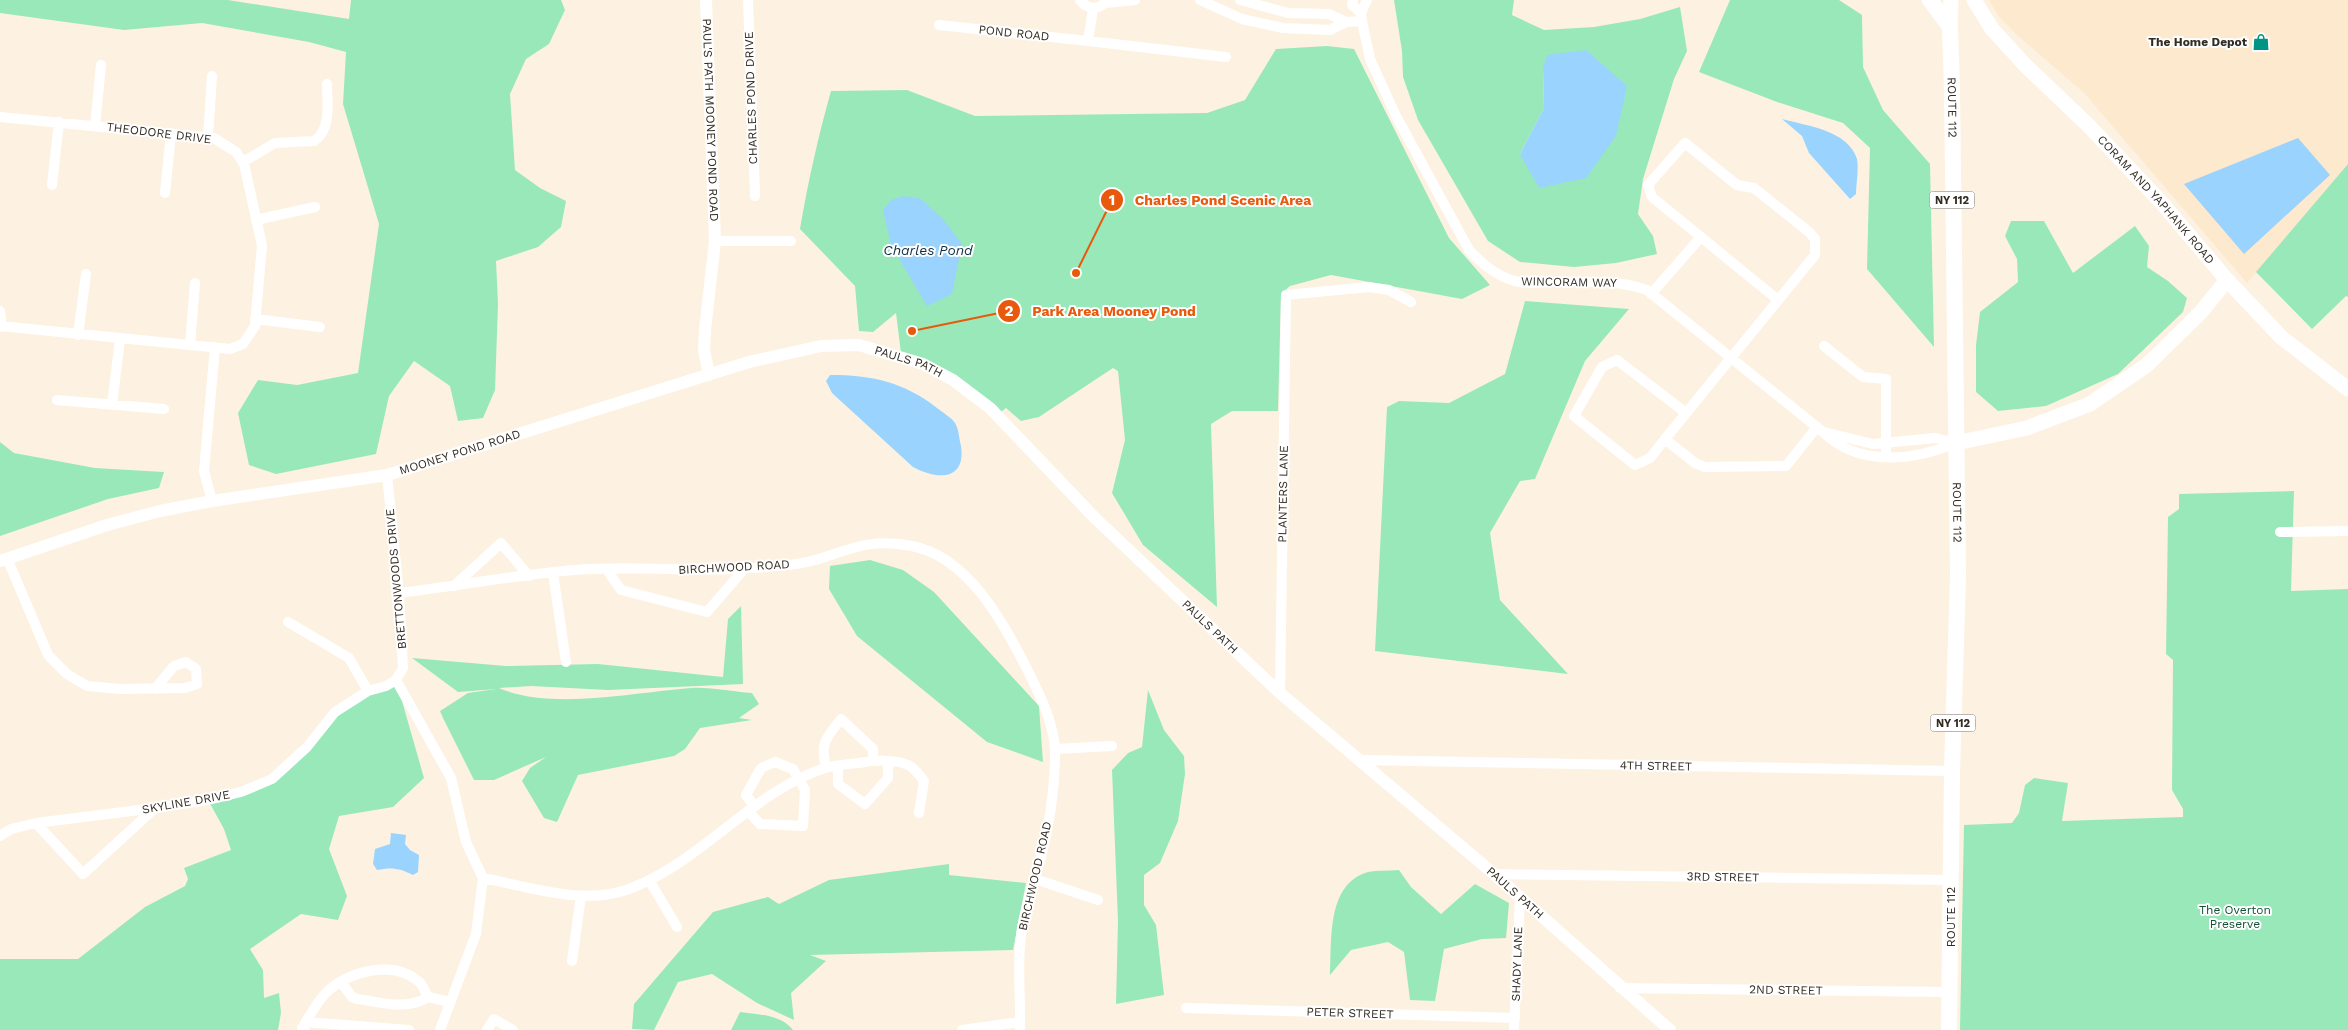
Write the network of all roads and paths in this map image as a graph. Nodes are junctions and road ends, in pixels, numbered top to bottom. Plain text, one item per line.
1 (706, 0) edge
2 (748, 0) edge
3 (1080, 0) edge
4 (1135, 0) edge
5 (1200, 0) edge
6 (1240, 0) edge
7 (1353, 0) edge
8 (1367, 0) edge
9 (1930, 0) edge
10 (1950, 0) edge
11 (1974, 0) edge
12 (1107, 1) edge
13 (1092, 9) junction
14 (1361, 17) junction
15 (1346, 22) junction
16 (939, 25) dead end
17 (1950, 27) junction
18 (1088, 41) junction
19 (1226, 57) dead end
20 (101, 65) dead end
21 (212, 76) dead end
22 (327, 84) dead end
23 (0, 117) edge
24 (59, 122) junction
25 (95, 126) junction
26 (172, 133) junction
27 (208, 137) junction
28 (243, 162) junction
29 (52, 184) dead end
30 (165, 193) dead end
31 (755, 196) dead end
32 (315, 206) dead end
33 (256, 220) junction
34 (1701, 237) junction
35 (714, 241) junction
36 (791, 242) dead end
37 (86, 274) dead end
38 (2227, 280) junction
39 (195, 283) dead end
40 (1651, 294) junction
41 (1778, 300) junction
42 (1411, 302) dead end
43 (0, 310) edge
44 (255, 319) junction
45 (1, 326) edge
46 (320, 327) dead end
47 (78, 335) junction
48 (120, 339) junction
49 (190, 345) junction
50 (1824, 346) dead end
51 (215, 348) junction
52 (1731, 357) junction
53 (710, 375) junction
54 (2348, 389) edge
55 (57, 400) dead end
56 (112, 404) junction
57 (164, 409) dead end
58 (1686, 413) junction
59 (1820, 429) junction
60 (1665, 439) junction
61 (1886, 443) junction
62 (1956, 443) junction
63 (1886, 457) junction
64 (387, 475) junction
65 (212, 500) junction
66 (2348, 531) edge
67 (2280, 532) dead end
68 (4, 560) edge
69 (746, 568) junction
70 (607, 570) junction
71 (553, 573) junction
72 (530, 576) junction
73 (454, 586) junction
74 (399, 593) junction
75 (288, 622) dead end
76 (566, 662) dead end
77 (396, 680) junction
78 (155, 689) dead end
79 (368, 691) junction
80 (1280, 693) junction
81 (1112, 746) dead end
82 (1055, 749) junction
83 (1360, 760) junction
84 (873, 761) junction
85 (888, 762) junction
86 (838, 766) junction
87 (826, 768) junction
88 (1952, 771) junction
89 (800, 780) junction
90 (155, 808) junction
91 (751, 809) junction
92 (919, 813) dead end
93 (36, 823) junction
94 (0, 836) edge
95 (1494, 874) junction
96 (483, 878) junction
97 (1035, 879) junction
98 (649, 880) junction
99 (1951, 880) junction
100 (581, 896) junction
101 (1520, 897) junction
102 (1098, 900) dead end
103 (677, 928) dead end
104 (572, 961) dead end
105 (341, 982) junction
106 (1620, 988) junction
107 (1951, 992) junction
108 (428, 996) junction
109 (450, 1002) junction
110 (1186, 1008) dead end
111 (1515, 1018) junction
112 (306, 1026) edge
113 (1020, 1026) edge
114 (409, 1030) edge
115 (440, 1030) edge
116 (487, 1030) edge
117 (513, 1030) edge
118 (962, 1030) edge
119 (1514, 1030) edge
120 (1670, 1030) edge
121 (1949, 1030) edge

1 - 35 street, PAUL'S PATH MOONEY POND ROAD
2 - 31 street, CHARLES POND DRIVE
3 - 13 street
4 - 12 street
5 - 15 street
6 - 15 street
7 - 14 street, WINCORAM WAY
8 - 14 street
9 - 17 main road
10 - 17 main road
11 - 38 main road, CORAM AND YAPHANK ROAD
12 - 13 street
13 - 18 street
14 - 15 street
14 - 40 street, WINCORAM WAY
16 - 18 street, POND ROAD
17 - 62 main road, ROUTE 112 / NY 112
18 - 19 street, POND ROAD
20 - 25 street
21 - 27 street
22 - 28 street
23 - 24 street, THEODORE DRIVE
24 - 25 street, THEODORE DRIVE
24 - 29 street
25 - 26 street, THEODORE DRIVE
26 - 27 street, THEODORE DRIVE
26 - 30 street
27 - 28 street, THEODORE DRIVE
28 - 33 street
32 - 33 street
33 - 44 street
34 - 40 street
34 - 41 street
34 - 41 street
35 - 36 street
35 - 53 street
37 - 47 street
38 - 54 main road, CORAM AND YAPHANK ROAD
38 - 62 main road
39 - 49 street
40 - 52 street, WINCORAM WAY
41 - 52 street
42 - 80 street, PLANTERS LANE
43 - 45 street
44 - 46 street
44 - 51 street
45 - 47 street
47 - 48 street
48 - 49 street
48 - 56 street
49 - 51 street
50 - 61 street
51 - 65 street
52 - 58 street
52 - 59 street, WINCORAM WAY
53 - 64 street, MOONEY POND ROAD
53 - 80 street, PAULS PATH
55 - 56 street
56 - 57 street
58 - 60 street
58 - 60 street
59 - 60 street
59 - 61 street, WINCORAM WAY
59 - 63 street, WINCORAM WAY
61 - 62 street, WINCORAM WAY
61 - 63 street
62 - 63 street, WINCORAM WAY
62 - 88 main road, ROUTE 112 / NY 112
64 - 65 street, MOONEY POND ROAD
64 - 74 street, BRETTONWOODS DRIVE
65 - 68 street, MOONEY POND ROAD
66 - 67 street
68 - 78 street
69 - 70 street, BIRCHWOOD ROAD
69 - 70 street
69 - 82 street, BIRCHWOOD ROAD
70 - 71 street, BIRCHWOOD ROAD
71 - 72 street, BIRCHWOOD ROAD
71 - 76 street
72 - 73 street, BIRCHWOOD ROAD
72 - 73 street
73 - 74 street, BIRCHWOOD ROAD
74 - 77 street, BRETTONWOODS DRIVE
75 - 79 street
77 - 79 street
77 - 96 street
79 - 90 street, SKYLINE DRIVE
80 - 83 street, PAULS PATH
81 - 82 street
82 - 97 street, BIRCHWOOD ROAD
83 - 88 street, 4TH STREET
83 - 95 street, PAULS PATH
84 - 85 street
84 - 86 street
84 - 87 street
85 - 86 street
85 - 92 street
86 - 87 street
87 - 89 street
88 - 99 main road, ROUTE 112 / NY 112
89 - 91 street
89 - 91 street
89 - 91 street
90 - 93 street, SKYLINE DRIVE
90 - 93 street
91 - 98 street
93 - 94 street, SKYLINE DRIVE
95 - 99 street, 3RD STREET
95 - 101 street, PAULS PATH
96 - 100 street
96 - 109 street
97 - 102 street
97 - 113 street, BIRCHWOOD ROAD
98 - 100 street
98 - 103 street
99 - 107 main road, ROUTE 112 / NY 112
100 - 104 street
101 - 106 street, PAULS PATH
101 - 111 street, SHADY LANE
105 - 108 street
105 - 108 street
105 - 112 street
106 - 107 street, 2ND STREET
106 - 120 street, PAULS PATH
107 - 121 main road, ROUTE 112 / NY 112
108 - 109 street
109 - 115 street
110 - 111 street, PETER STREET
111 - 119 street, SHADY LANE
112 - 114 street
113 - 118 street
116 - 117 street

